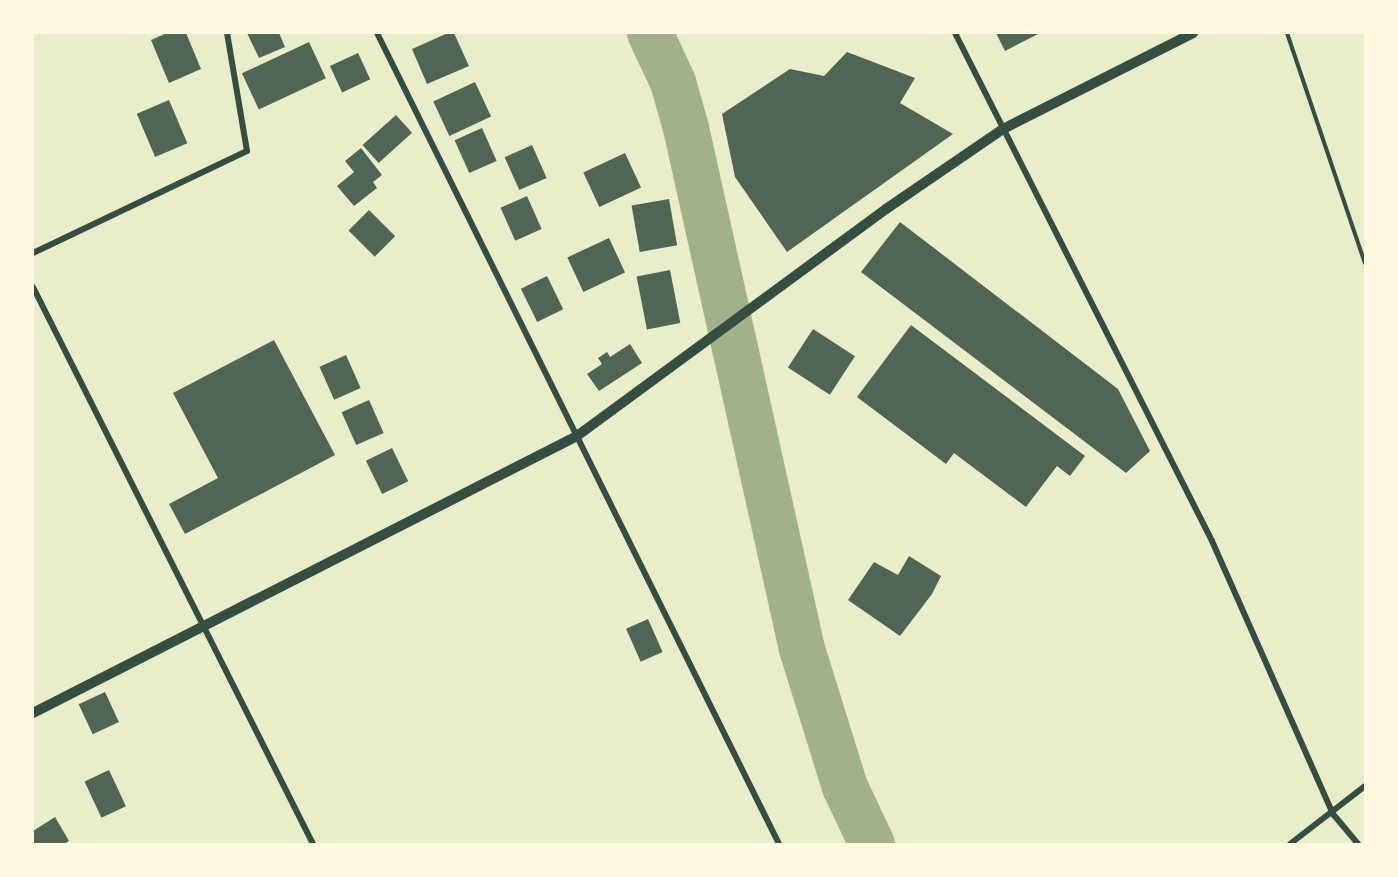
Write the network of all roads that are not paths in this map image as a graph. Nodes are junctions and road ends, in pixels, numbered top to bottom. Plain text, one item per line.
1 (227, 33) edge
2 (377, 33) edge
3 (955, 33) edge
4 (1193, 33) edge
5 (1003, 129) junction
6 (33, 253) edge
7 (33, 287) edge
8 (577, 436) junction
9 (205, 626) junction
10 (33, 713) edge
11 (1365, 786) edge
12 (1333, 814) junction
13 (313, 844) edge
14 (779, 844) edge
15 (1290, 844) edge
16 (1358, 844) edge

1 - 6 street
2 - 8 street
3 - 5 street
4 - 5 street
5 - 8 street
5 - 12 street
7 - 9 street
8 - 9 street
8 - 14 street
9 - 10 street
9 - 13 street
11 - 12 street
12 - 15 street
12 - 16 street

